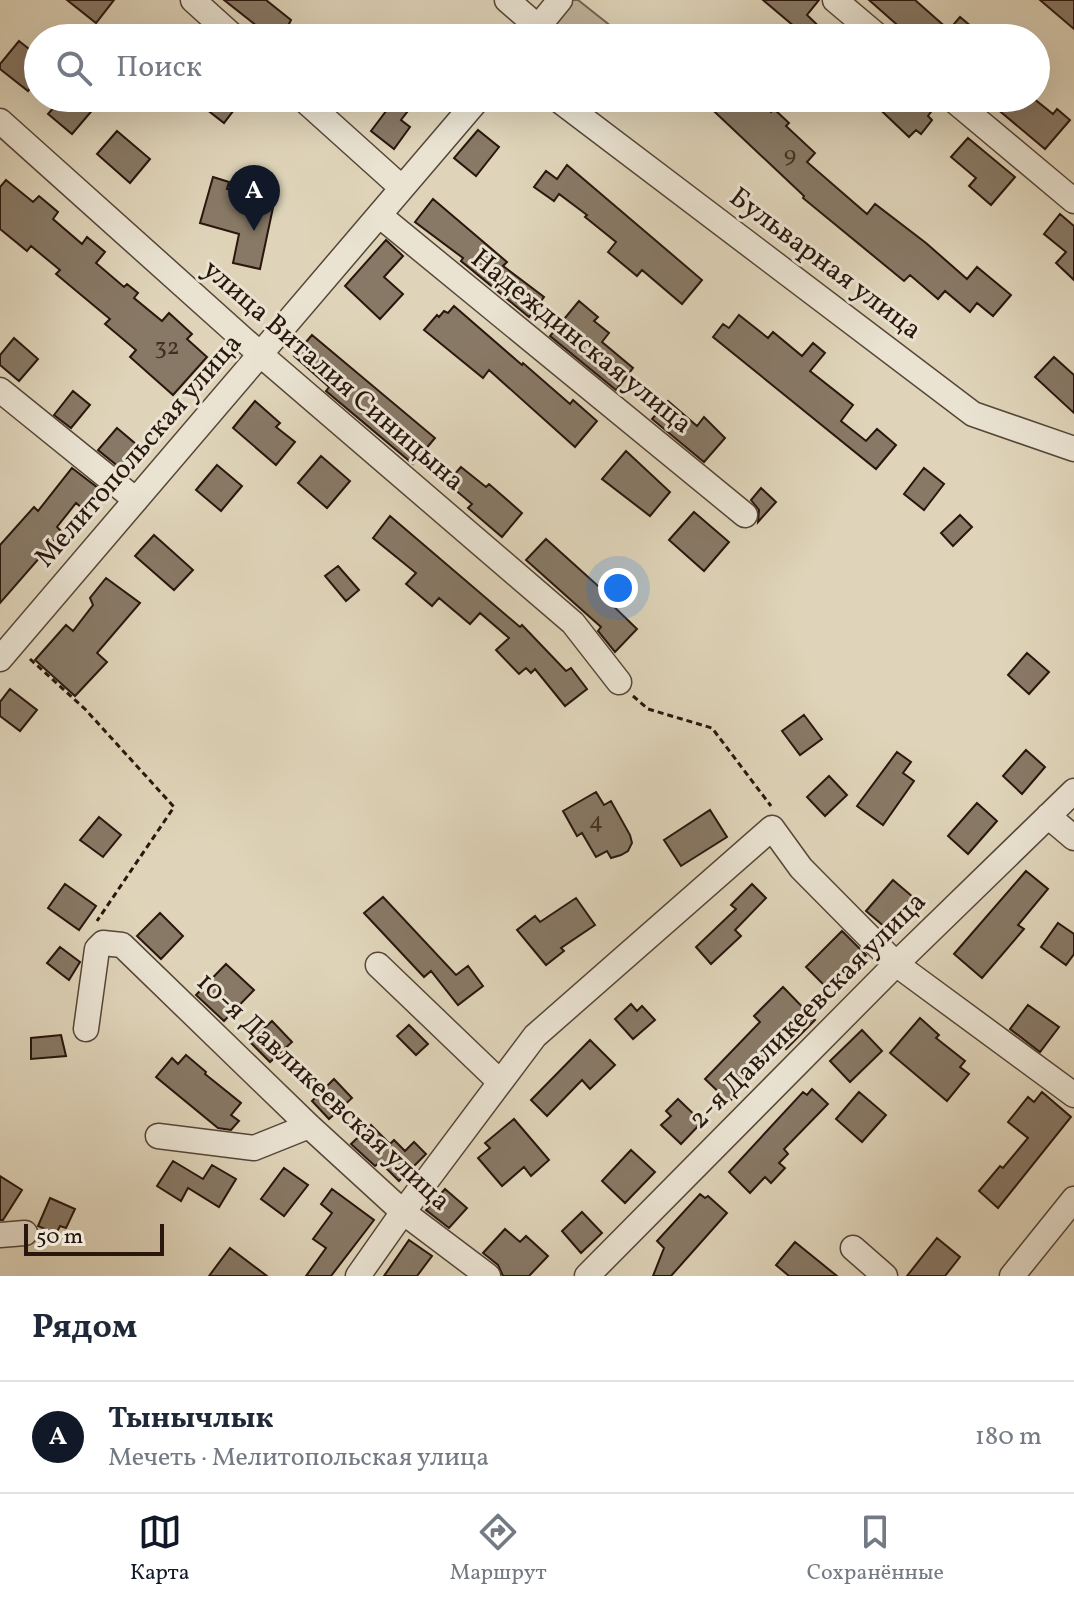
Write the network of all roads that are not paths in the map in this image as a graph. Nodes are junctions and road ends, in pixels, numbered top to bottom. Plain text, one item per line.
1 (193, 0) edge
2 (507, 0) edge
3 (560, 0) edge
4 (835, 0) edge
5 (220, 24) edge
6 (526, 24) edge
7 (540, 24) edge
8 (863, 24) edge
9 (318, 112) edge
10 (467, 112) edge
11 (574, 112) edge
12 (968, 112) edge
13 (0, 121) edge
14 (402, 188) junction
15 (1074, 201) edge
16 (379, 215) junction
17 (261, 355) junction
18 (0, 390) edge
19 (1074, 449) edge
20 (136, 500) junction
21 (745, 515) dead end
22 (6, 652) edge
23 (619, 682) dead end
24 (1074, 791) edge
25 (1048, 816) junction
26 (1074, 838) edge
27 (896, 964) junction
28 (378, 965) dead end
29 (86, 1029) dead end
30 (500, 1082) junction
31 (1074, 1095) edge
32 (309, 1126) junction
33 (158, 1136) dead end
34 (1074, 1199) edge
35 (403, 1212) junction
36 (25, 1233) dead end
37 (0, 1235) edge
38 (853, 1248) dead end
39 (358, 1276) edge
40 (488, 1276) edge
41 (587, 1276) edge
42 (885, 1276) edge
43 (1012, 1276) edge

1 - 5 street
2 - 6 street
3 - 7 street
4 - 8 street
9 - 14 street
10 - 14 street, Мелитопольская улица
11 - 19 street, Бульварная улица
12 - 15 street
13 - 17 street, улица Виталия Синицына
14 - 16 street, Мелитопольская улица
16 - 17 street, Мелитопольская улица
16 - 21 street, Надеждинская улица
17 - 20 street, Мелитопольская улица
17 - 23 street, улица Виталия Синицына
18 - 20 street
20 - 22 street, Мелитопольская улица
24 - 25 street, 2-я Давликеевская улица
25 - 26 street
25 - 27 street, 2-я Давликеевская улица
27 - 30 street
27 - 31 street
27 - 41 street, 2-я Давликеевская улица
28 - 30 street
29 - 32 street, 10-я Давликеевская улица
30 - 35 street
32 - 33 street
32 - 35 street, 10-я Давликеевская улица
34 - 43 street
35 - 39 street
35 - 40 street, 10-я Давликеевская улица
36 - 37 street
38 - 42 street

